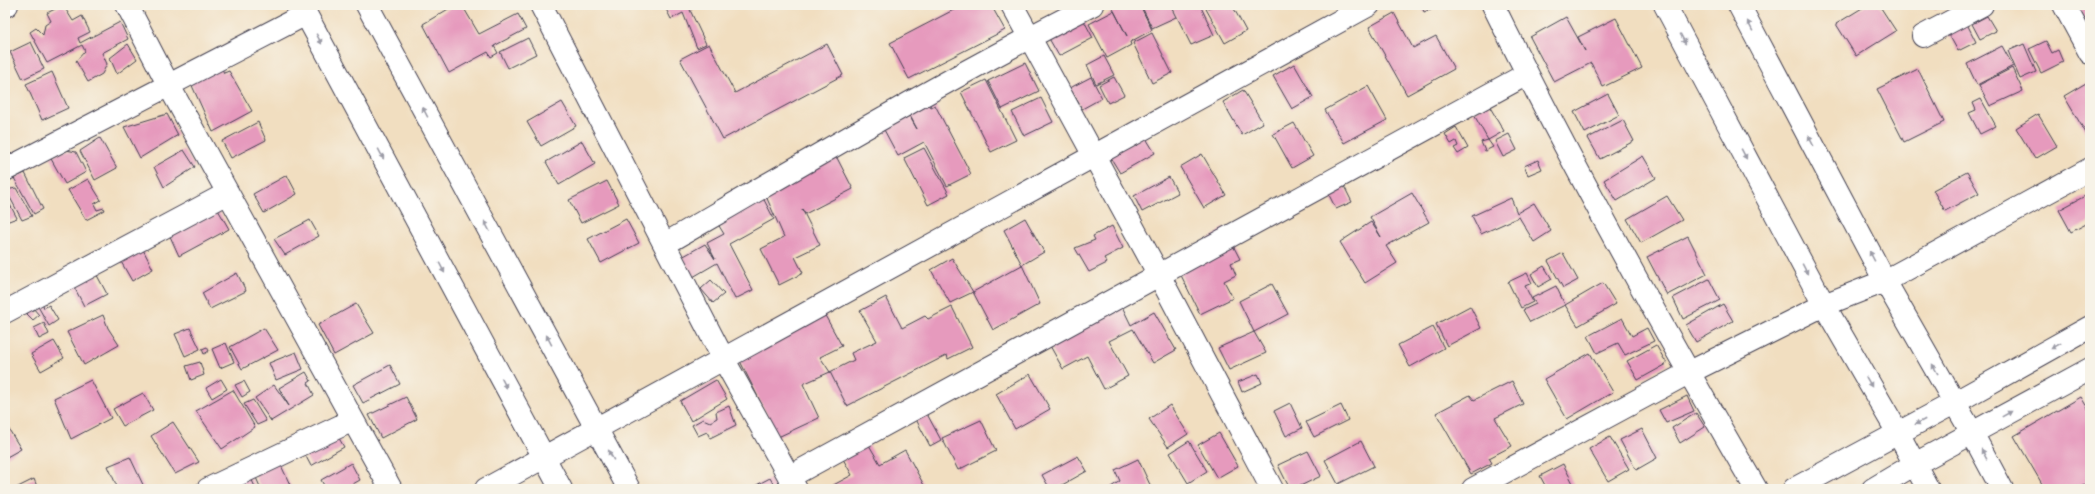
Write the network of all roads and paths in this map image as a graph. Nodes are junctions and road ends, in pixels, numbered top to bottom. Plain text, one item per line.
1 (127, 5) edge
2 (367, 5) edge
3 (541, 5) edge
4 (1012, 5) edge
5 (1092, 5) edge
6 (1369, 5) edge
7 (1493, 5) edge
8 (1665, 5) edge
9 (1739, 5) edge
10 (1982, 5) edge
11 (2064, 5) edge
12 (303, 10) edge
13 (1923, 36) dead end
14 (1029, 37) junction
15 (2090, 53) edge
16 (1527, 74) junction
17 (169, 86) junction
18 (1094, 154) junction
19 (2090, 169) edge
20 (5, 170) edge
21 (228, 193) junction
22 (665, 244) junction
23 (1159, 275) junction
24 (1885, 281) junction
25 (1824, 305) junction
26 (5, 312) edge
27 (2090, 327) edge
28 (724, 360) junction
29 (2090, 369) edge
30 (1688, 373) junction
31 (1954, 403) junction
32 (353, 420) junction
33 (597, 428) junction
34 (1898, 433) junction
35 (1972, 433) junction
36 (544, 457) junction
37 (1915, 464) junction
38 (792, 483) edge
39 (208, 489) edge
40 (391, 489) edge
41 (486, 489) edge
42 (561, 489) edge
43 (629, 489) edge
44 (1272, 489) edge
45 (1473, 489) edge
46 (1756, 489) edge
47 (1794, 489) edge
48 (1873, 489) edge
49 (1928, 489) edge
50 (2002, 489) edge

1 - 17 street
33 -> 2 street
3 - 22 street
4 - 14 street
5 - 14 street
6 - 18 street
7 - 16 street
8 -> 25 street
24 -> 9 street
10 - 13 street
11 - 15 street
12 - 17 street
12 -> 36 street
14 - 18 street
14 - 22 street
16 - 23 street
16 - 30 street
17 - 20 street
17 - 21 street
18 - 23 street
18 - 28 street
19 - 24 street
21 - 26 street
21 - 32 street
22 - 28 street
23 - 38 street
23 - 44 street
24 - 25 street
31 -> 24 street
25 - 30 street
25 -> 34 street
27 -> 31 street
28 - 33 street
28 - 38 street
35 -> 29 street
30 - 45 street
30 - 46 street
31 -> 34 street
31 - 35 street
32 - 39 street
32 - 40 street
33 - 36 street
43 -> 33 street
34 - 37 street
34 - 47 street
35 - 37 street
50 -> 35 street
36 - 41 street
36 - 42 street
37 - 48 street
37 - 49 street

